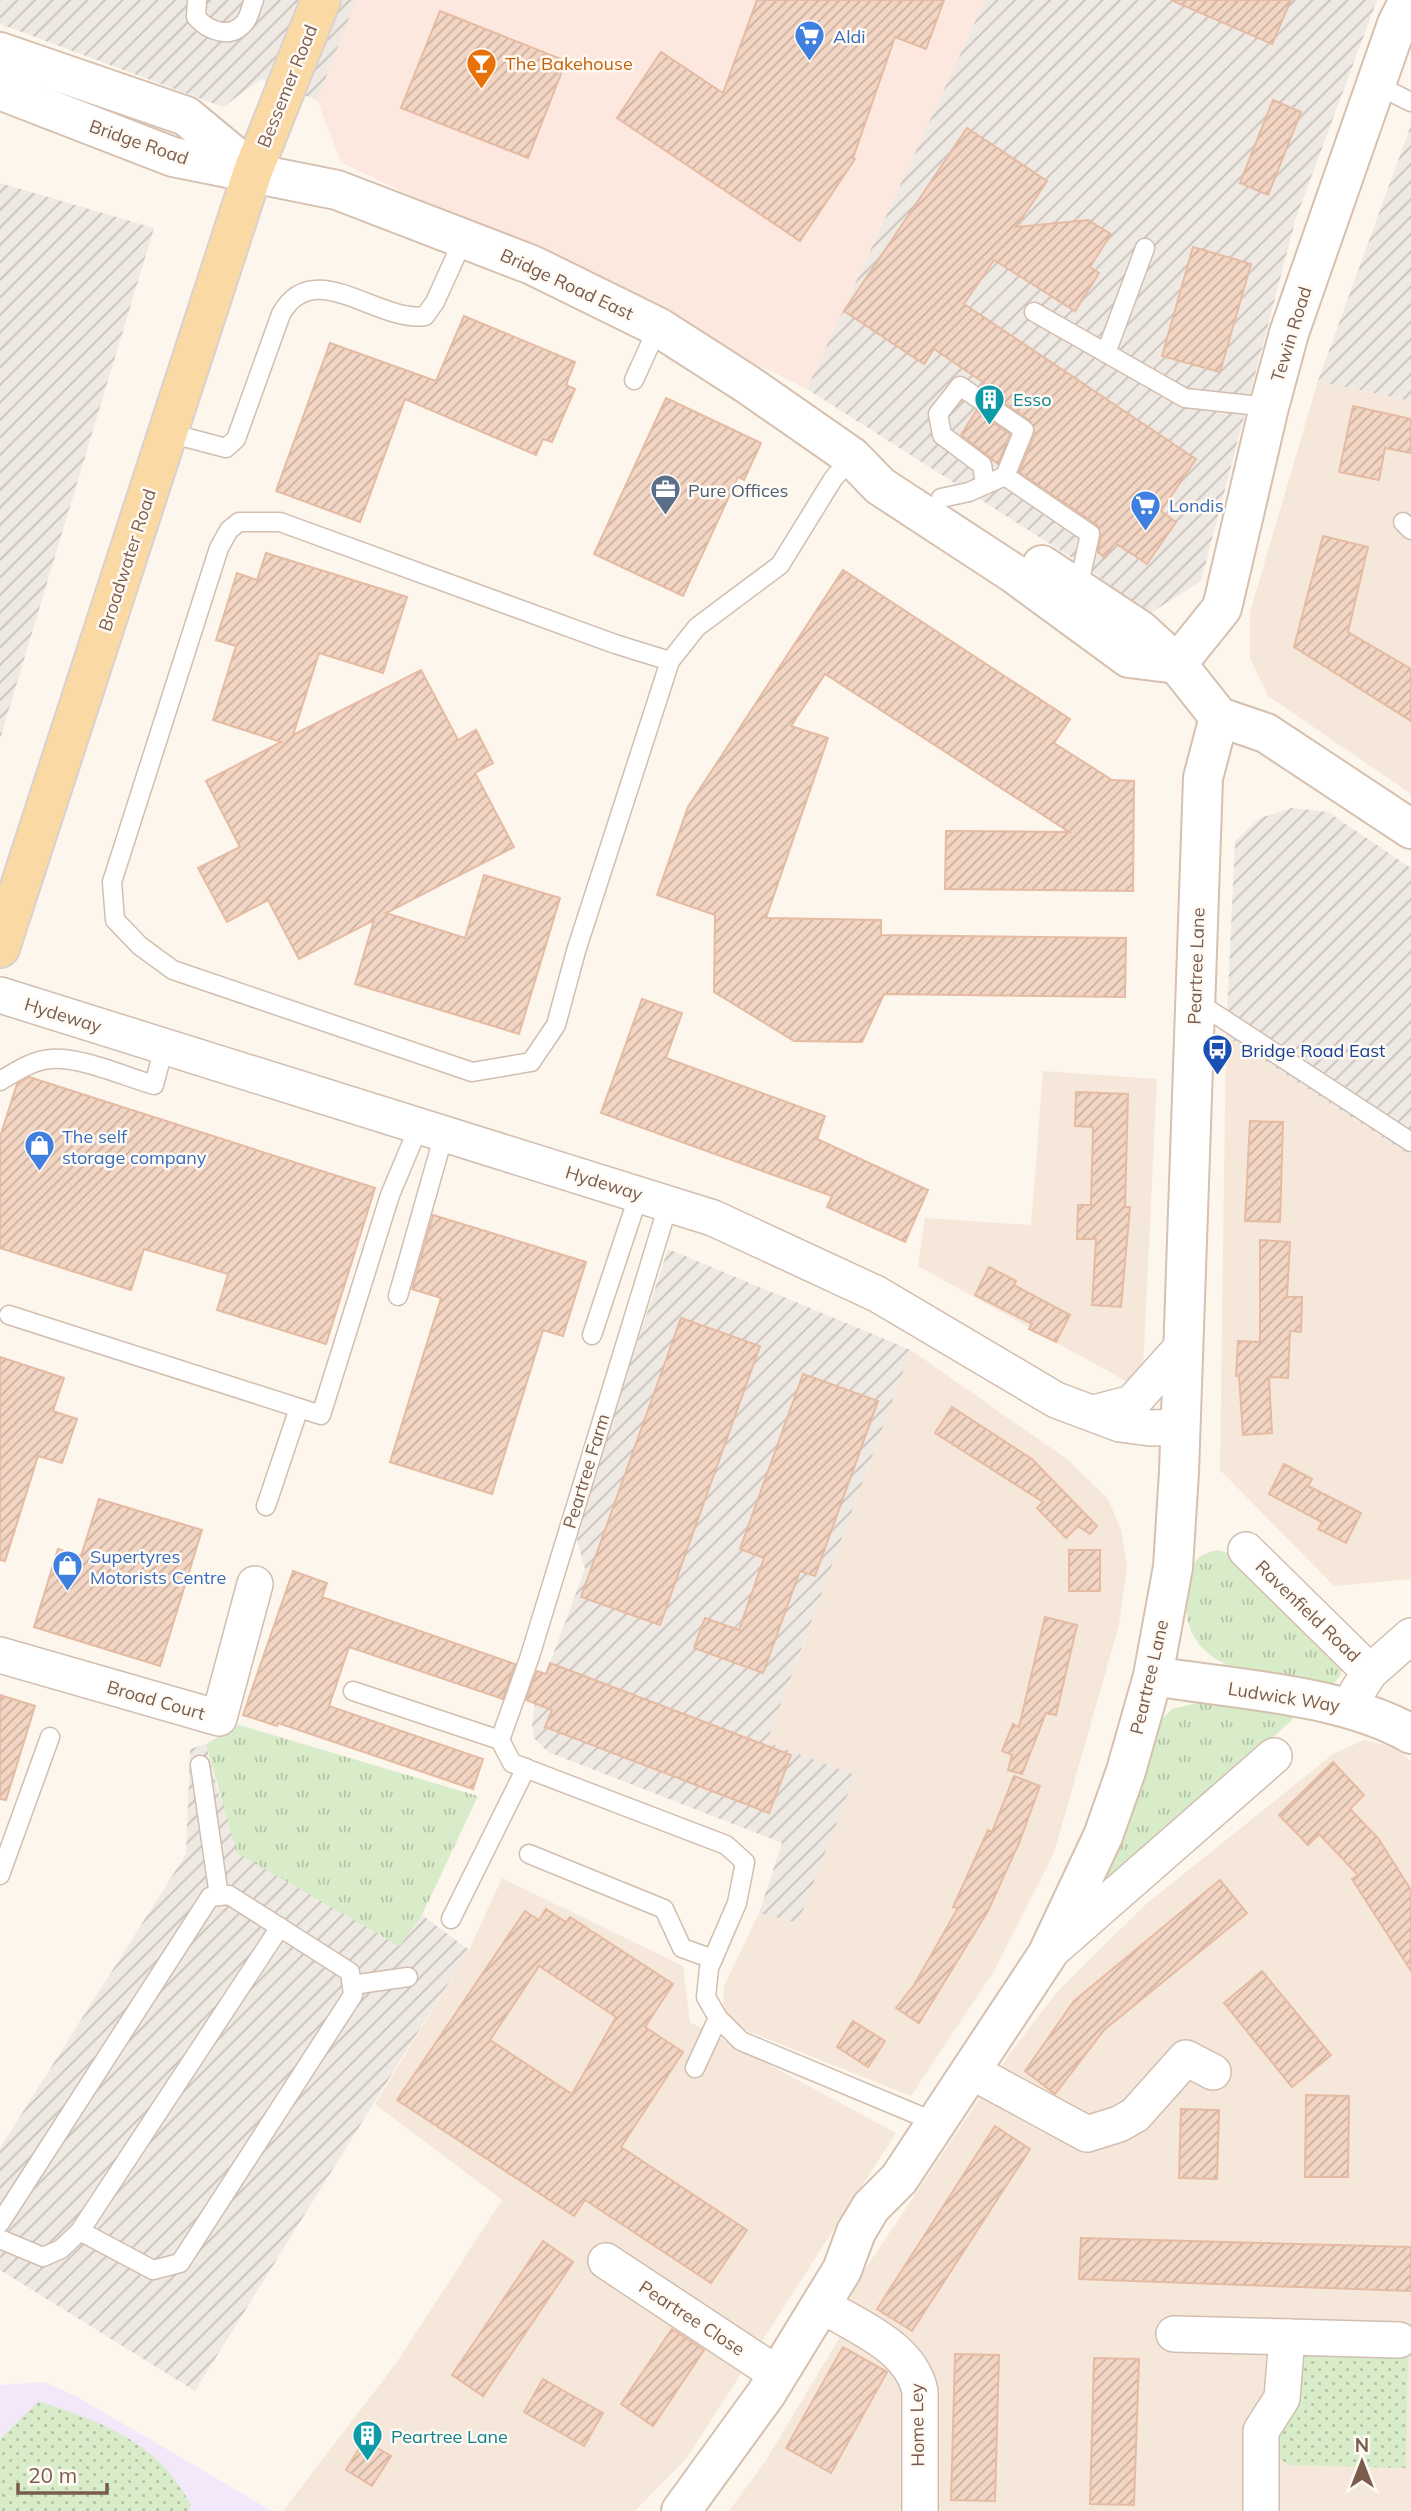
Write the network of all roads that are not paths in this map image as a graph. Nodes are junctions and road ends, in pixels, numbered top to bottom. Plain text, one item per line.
1 (197, 0) edge
2 (254, 0) edge
3 (321, 0) edge
4 (1409, 0) edge
5 (0, 52) edge
6 (1377, 85) junction
7 (0, 90) edge
8 (1411, 103) edge
9 (253, 171) junction
10 (464, 238) junction
11 (1145, 248) dead end
12 (1034, 312) dead end
13 (658, 327) junction
14 (1106, 353) junction
15 (634, 380) dead end
16 (1269, 407) junction
17 (169, 433) junction
18 (852, 457) junction
19 (1005, 475) junction
20 (985, 484) junction
21 (942, 498) junction
22 (1078, 589) junction
23 (670, 661) junction
24 (1177, 664) junction
25 (1219, 717) junction
26 (1411, 829) edge
27 (0, 948) edge
28 (0, 995) edge
29 (1194, 1000) junction
30 (164, 1046) junction
31 (0, 1081) edge
32 (432, 1130) junction
33 (1411, 1142) edge
34 (654, 1198) junction
35 (398, 1296) dead end
36 (9, 1315) dead end
37 (592, 1335) dead end
38 (1183, 1346) junction
39 (299, 1408) junction
40 (1094, 1413) junction
41 (1181, 1427) junction
42 (266, 1506) dead end
43 (1246, 1550) dead end
44 (255, 1584) dead end
45 (1411, 1636) edge
46 (0, 1655) edge
47 (1370, 1672) junction
48 (1153, 1676) junction
49 (353, 1691) dead end
50 (1348, 1707) junction
51 (1411, 1734) edge
52 (50, 1737) dead end
53 (500, 1740) junction
54 (1274, 1756) dead end
55 (200, 1765) dead end
56 (526, 1768) junction
57 (529, 1854) dead end
58 (0, 1875) edge
59 (219, 1896) junction
60 (452, 1919) dead end
61 (280, 1927) junction
62 (1046, 1955) junction
63 (713, 1959) junction
64 (408, 1977) dead end
65 (352, 1985) junction
66 (718, 2018) junction
67 (695, 2068) dead end
68 (969, 2070) junction
69 (1213, 2072) dead end
70 (935, 2122) junction
71 (0, 2223) edge
72 (80, 2231) junction
73 (0, 2239) edge
74 (606, 2261) dead end
75 (820, 2304) junction
76 (1174, 2334) dead end
77 (1287, 2337) junction
78 (1399, 2340) dead end
79 (777, 2374) junction
80 (681, 2511) edge
81 (920, 2511) edge
82 (1261, 2511) edge

1 - 2 lane
3 - 9 main road, Bessemer Road
4 - 6 street, Tewin Road
5 - 9 street, Bridge Road
6 - 8 lane
6 - 16 street, Tewin Road
7 - 9 street, Bridge Road
9 - 10 street, Bridge Road East
9 - 17 main road, Broadwater Road
10 - 13 street, Bridge Road East
10 - 17 lane
11 - 14 lane
12 - 14 lane
13 - 15 lane
13 - 18 street, Bridge Road East
14 - 16 lane
16 - 24 street, Tewin Road
17 - 27 main road, Broadwater Road
18 - 21 street, Bridge Road East
18 - 23 lane
18 - 24 street, Bridge Road East
19 - 20 lane
19 - 20 lane
19 - 22 lane
20 - 21 lane
21 - 22 street, Bridge Road East
22 - 24 street, Bridge Road East
23 - 23 lane
24 - 25 street, Bridge Road East
25 - 26 street
25 - 29 street, Peartree Lane
28 - 30 street, Hydeway
29 - 33 lane
29 - 38 street, Peartree Lane
30 - 31 lane
30 - 32 street, Hydeway
32 - 34 street, Hydeway
32 - 35 lane
32 - 39 lane
34 - 37 lane
34 - 40 street, Hydeway
34 - 53 lane, Peartree Farm
36 - 39 lane
38 - 40 street
38 - 41 street, Peartree Lane
39 - 42 lane
40 - 41 street, Hydeway
41 - 48 street, Peartree Lane
43 - 47 street, Ravenfield Road
44 - 46 street, Broad Court
45 - 47 street, Ravenfield Road
47 - 50 street, Ravenfield Road
48 - 50 street, Ludwick Way
48 - 62 street, Peartree Lane
49 - 53 lane
50 - 51 street, Ludwick Way
52 - 58 lane
53 - 56 lane
54 - 62 street
55 - 59 lane
56 - 60 lane
56 - 63 lane
57 - 63 lane
59 - 61 lane
59 - 71 lane
61 - 65 lane
61 - 72 lane
62 - 68 street, Peartree Lane
63 - 66 lane
64 - 65 lane
65 - 72 lane
66 - 67 lane
66 - 70 lane
68 - 69 street
68 - 70 street, Peartree Lane
70 - 75 street, Peartree Lane
72 - 73 lane
74 - 79 street, Peartree Close
75 - 79 street, Peartree Lane
75 - 81 street, Home Ley
76 - 77 street
77 - 78 street
77 - 82 street
79 - 80 street, Peartree Lane

